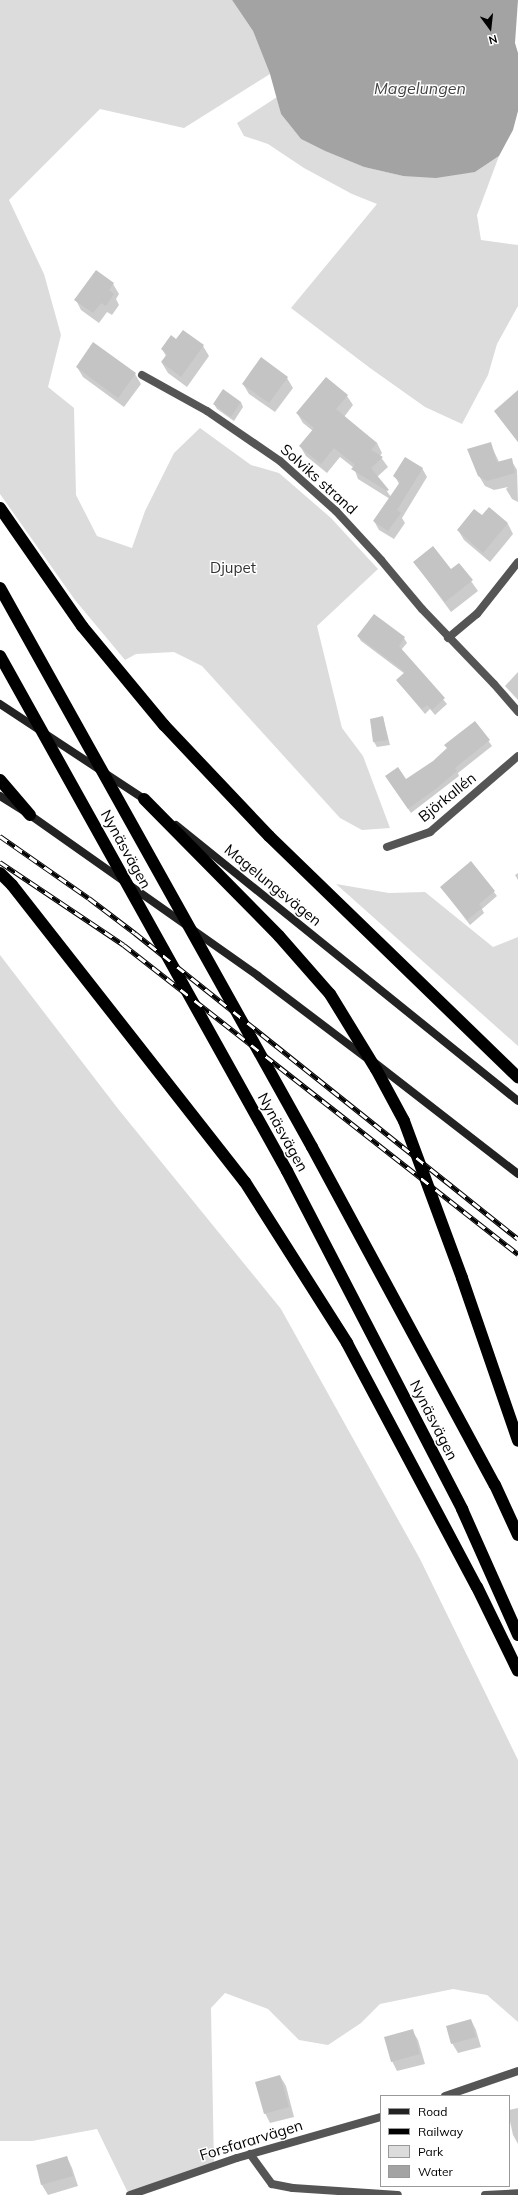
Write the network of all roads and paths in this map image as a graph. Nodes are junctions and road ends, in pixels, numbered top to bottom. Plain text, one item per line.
1 (142, 375) dead end
2 (0, 508) edge
3 (518, 562) edge
4 (0, 588) edge
5 (448, 638) junction
6 (0, 656) edge
7 (0, 704) edge
8 (518, 712) edge
9 (518, 756) edge
10 (0, 780) edge
11 (0, 796) edge
12 (144, 798) junction
13 (30, 815) junction
14 (387, 847) dead end
15 (0, 873) edge
16 (518, 1077) edge
17 (518, 1101) edge
18 (518, 1174) edge
19 (518, 1441) edge
20 (518, 1535) edge
21 (518, 1635) edge
22 (518, 1671) edge
23 (518, 2071) edge
24 (448, 2095) edge
25 (380, 2117) edge
26 (250, 2154) junction
27 (518, 2193) edge
28 (130, 2195) edge
29 (398, 2195) edge
30 (485, 2195) edge

1 - 5 street, Solviks strand
2 - 16 highway
3 - 5 street
4 - 20 highway, Nynäsvägen
5 - 8 street, Solviks strand
6 - 21 highway, Nynäsvägen
7 - 12 street, Magelungsvägen
9 - 14 street, Björkallén
10 - 13 highway
11 - 13 street
12 - 17 street, Magelungsvägen
12 - 19 highway
13 - 18 street
15 - 22 highway
23 - 24 street
25 - 26 street, Forsfararvägen
26 - 28 street, Forsfararvägen
26 - 29 street
27 - 30 street

